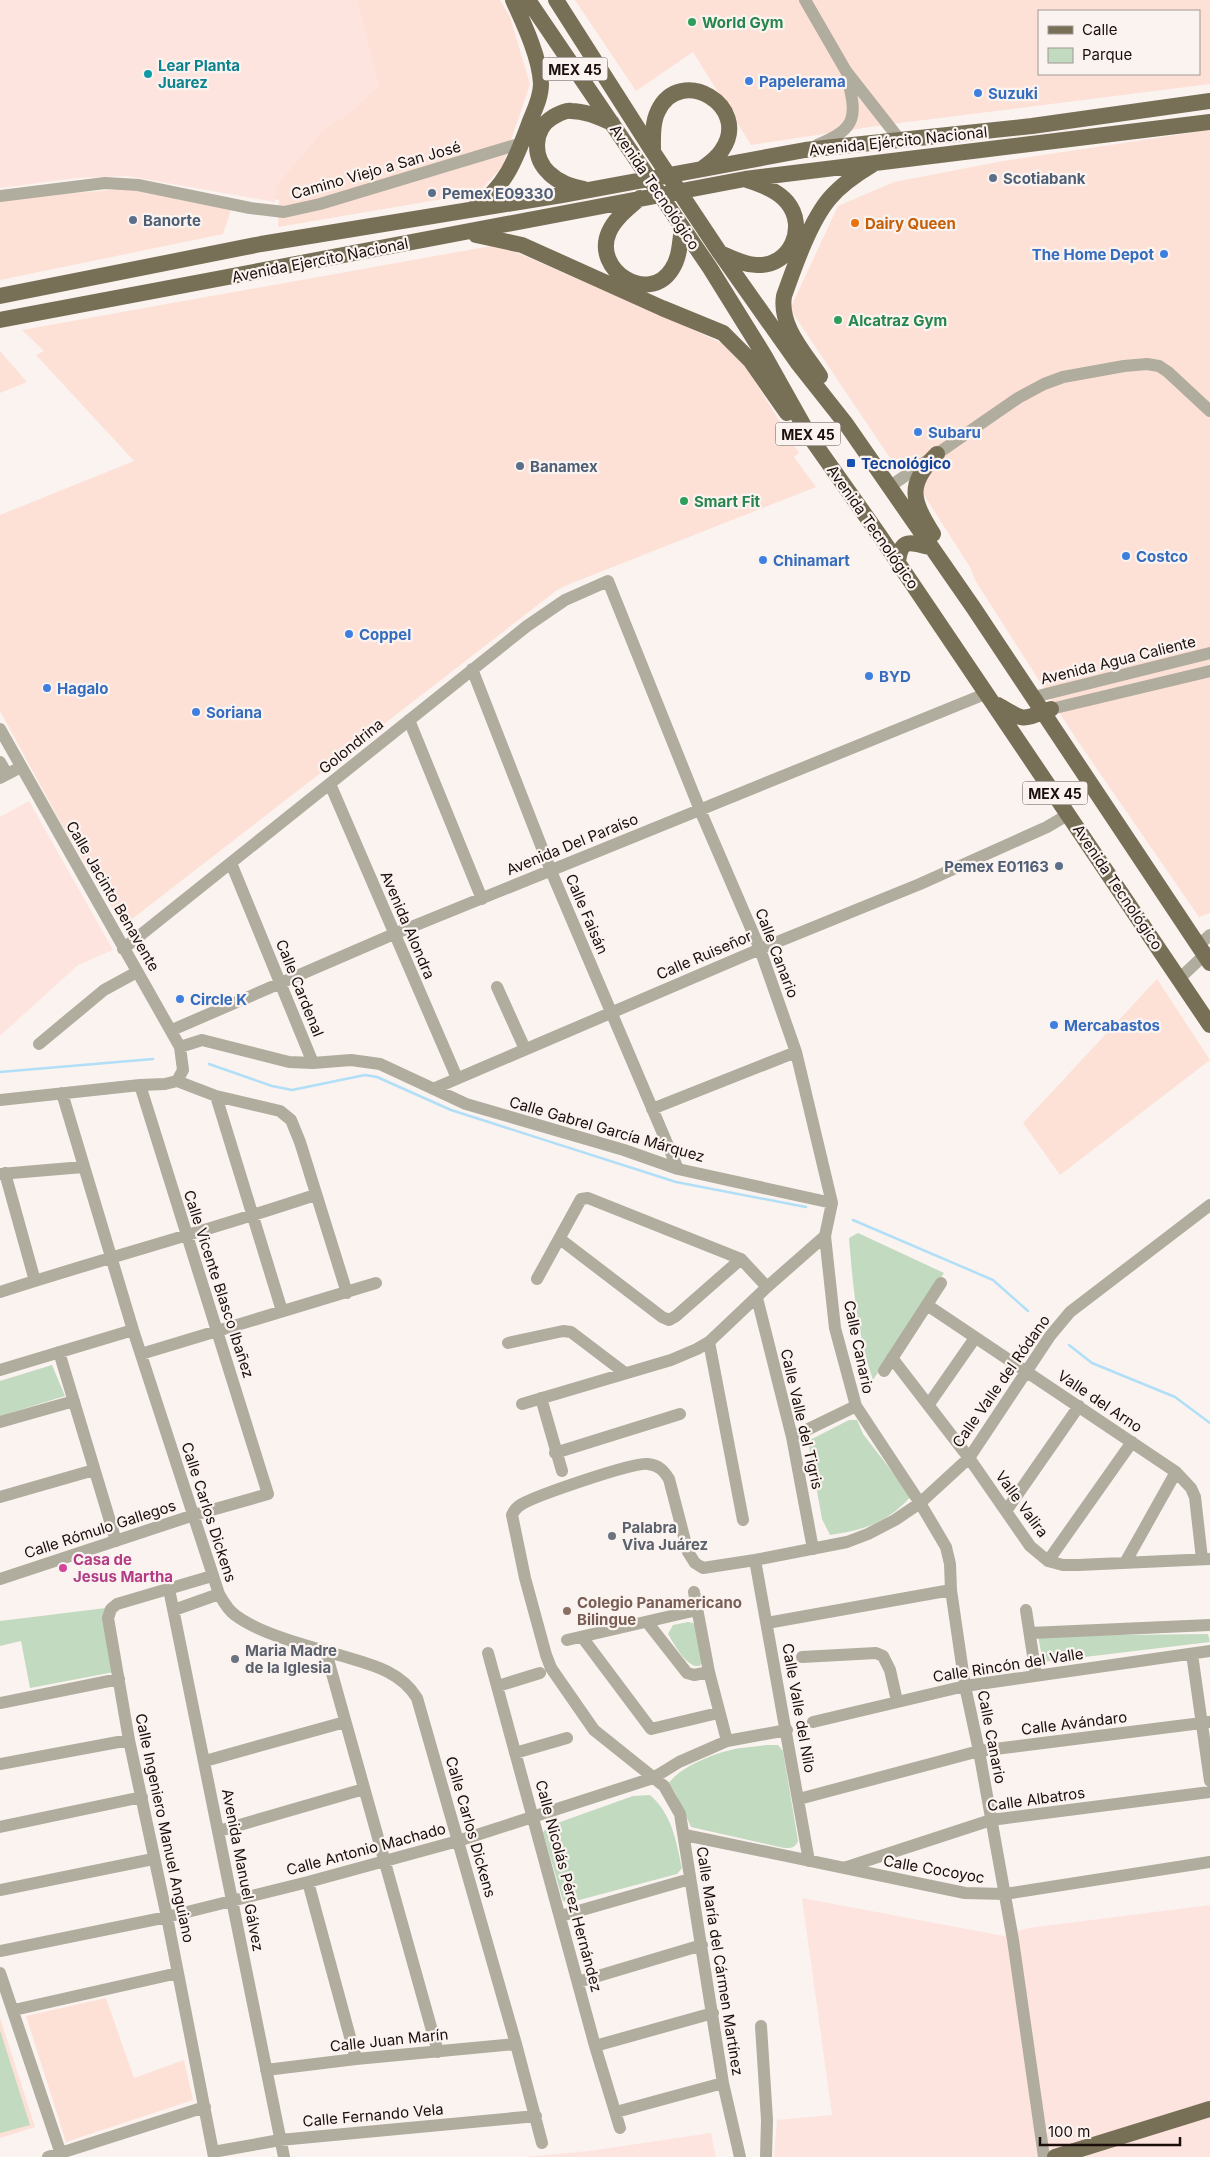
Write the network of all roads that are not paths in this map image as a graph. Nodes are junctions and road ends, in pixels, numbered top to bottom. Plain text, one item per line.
1 (513, 0) edge
2 (528, 0) edge
3 (556, 0) edge
4 (805, 0) edge
5 (846, 71) junction
6 (1210, 100) edge
7 (1210, 122) edge
8 (612, 123) junction
9 (900, 140) junction
10 (522, 143) junction
11 (806, 150) junction
12 (653, 152) junction
13 (876, 163) junction
14 (701, 169) junction
15 (745, 179) junction
16 (589, 191) junction
17 (0, 196) edge
18 (640, 197) junction
19 (470, 210) junction
20 (398, 222) junction
21 (682, 227) junction
22 (466, 233) junction
23 (720, 253) junction
24 (330, 258) junction
25 (0, 296) edge
26 (0, 320) edge
27 (1210, 411) edge
28 (846, 424) junction
29 (810, 437) junction
30 (937, 454) junction
31 (889, 487) junction
32 (930, 547) junction
33 (898, 562) junction
34 (608, 581) joint
35 (973, 607) junction
36 (1210, 653) edge
37 (1151, 668) junction
38 (472, 669) junction
39 (1210, 671) edge
40 (1156, 684) junction
41 (989, 696) junction
42 (1043, 707) junction
43 (409, 720) junction
44 (0, 729) edge
45 (0, 762) edge
46 (21, 767) junction
47 (4, 776) edge
48 (330, 784) junction
49 (700, 810) junction
50 (1069, 814) junction
51 (231, 862) junction
52 (551, 871) junction
53 (482, 899) junction
54 (394, 934) junction
55 (760, 949) junction
56 (123, 950) junction
57 (1207, 950) edge
58 (137, 972) junction
59 (1180, 978) junction
60 (282, 983) junction
61 (497, 987) dead end
62 (610, 1012) junction
63 (1210, 1025) edge
64 (172, 1030) junction
65 (39, 1044) dead end
66 (180, 1047) junction
67 (525, 1049) junction
68 (796, 1052) junction
69 (313, 1063) junction
70 (457, 1078) junction
71 (177, 1081) junction
72 (140, 1085) junction
73 (433, 1089) junction
74 (62, 1093) junction
75 (216, 1096) junction
76 (0, 1100) edge
77 (652, 1109) junction
78 (83, 1167) junction
79 (678, 1168) junction
80 (3, 1173) edge
81 (316, 1195) junction
82 (832, 1203) junction
83 (1210, 1205) edge
84 (252, 1216) junction
85 (186, 1235) junction
86 (825, 1236) junction
87 (560, 1240) junction
88 (111, 1256) junction
89 (740, 1259) junction
90 (537, 1279) dead end
91 (35, 1281) junction
92 (376, 1283) dead end
93 (941, 1283) dead end
94 (767, 1287) junction
95 (0, 1292) edge
96 (347, 1293) junction
97 (756, 1298) junction
98 (927, 1305) junction
99 (282, 1311) junction
100 (133, 1330) junction
101 (217, 1330) junction
102 (975, 1338) junction
103 (709, 1342) junction
104 (508, 1343) dead end
105 (59, 1352) junction
106 (141, 1354) junction
107 (892, 1358) junction
108 (0, 1370) edge
109 (884, 1371) dead end
110 (1028, 1372) junction
111 (625, 1373) junction
112 (541, 1398) junction
113 (74, 1401) junction
114 (522, 1404) dead end
115 (929, 1404) junction
116 (856, 1406) junction
117 (1079, 1406) junction
118 (680, 1414) dead end
119 (0, 1422) edge
120 (792, 1437) junction
121 (1132, 1442) junction
122 (555, 1453) junction
123 (970, 1458) junction
124 (94, 1470) junction
125 (562, 1471) dead end
126 (1176, 1472) junction
127 (268, 1494) joint
128 (0, 1497) edge
129 (920, 1503) junction
130 (1006, 1511) junction
131 (194, 1514) junction
132 (512, 1515) joint
133 (743, 1520) dead end
134 (116, 1541) junction
135 (813, 1549) junction
136 (1206, 1559) edge
137 (755, 1560) junction
138 (1048, 1561) junction
139 (1125, 1563) junction
140 (212, 1576) junction
141 (0, 1579) edge
142 (169, 1589) junction
143 (951, 1590) junction
144 (694, 1592) dead end
145 (218, 1594) junction
146 (174, 1610) junction
147 (697, 1610) junction
148 (1026, 1610) dead end
149 (647, 1622) junction
150 (767, 1623) junction
151 (1210, 1624) edge
152 (1030, 1633) junction
153 (582, 1637) junction
154 (567, 1640) dead end
155 (326, 1652) junction
156 (1210, 1652) edge
157 (488, 1653) dead end
158 (1192, 1654) junction
159 (802, 1657) dead end
160 (708, 1672) junction
161 (540, 1673) dead end
162 (1036, 1675) junction
163 (119, 1679) junction
164 (498, 1686) junction
165 (965, 1686) junction
166 (897, 1701) junction
167 (0, 1703) edge
168 (718, 1713) junction
169 (345, 1722) junction
170 (813, 1722) dead end
171 (1206, 1723) edge
172 (787, 1730) junction
173 (567, 1738) dead end
174 (129, 1740) junction
175 (727, 1741) junction
176 (979, 1751) junction
177 (515, 1753) junction
178 (205, 1761) junction
179 (0, 1764) edge
180 (653, 1778) junction
181 (1210, 1781) edge
182 (364, 1789) junction
183 (1210, 1792) edge
184 (142, 1797) junction
185 (799, 1799) junction
186 (534, 1817) junction
187 (991, 1820) junction
188 (0, 1827) edge
189 (219, 1831) junction
190 (685, 1835) junction
191 (458, 1841) junction
192 (153, 1859) junction
193 (385, 1861) junction
194 (809, 1861) junction
195 (1210, 1862) edge
196 (843, 1868) junction
197 (690, 1879) junction
198 (308, 1882) junction
199 (0, 1890) edge
200 (1005, 1894) junction
201 (232, 1902) junction
202 (561, 1916) junction
203 (167, 1917) junction
204 (702, 1946) junction
205 (0, 1951) edge
206 (0, 1973) edge
207 (178, 1974) junction
208 (578, 1982) junction
209 (14, 2010) junction
210 (713, 2013) junction
211 (761, 2026) dead end
212 (516, 2044) junction
213 (595, 2046) junction
214 (438, 2052) junction
215 (356, 2059) junction
216 (266, 2070) junction
217 (722, 2082) junction
218 (205, 2107) junction
219 (1210, 2109) edge
220 (616, 2112) junction
221 (536, 2116) junction
222 (620, 2128) dead end
223 (280, 2140) junction
224 (542, 2143) dead end
225 (214, 2155) edge
226 (57, 2156) edge
227 (284, 2157) edge
228 (740, 2157) edge
229 (766, 2157) edge
230 (1044, 2157) edge
231 (1055, 2157) edge

1 - 10 main road
2 - 8 main road, Avenida Tecnológico / MEX 45
3 - 12 main road, Avenida Tecnológico / MEX 45
4 - 5 street
5 - 9 street
5 - 11 street
6 - 9 main road, Avenida Ejército Nacional
7 - 13 main road, Avenida Ejército Nacional
8 - 16 main road
8 - 21 main road, Avenida Tecnológico / MEX 45
9 - 11 main road, Avenida Ejército Nacional
10 - 17 street, Camino Viejo a San José
10 - 19 main road
11 - 14 main road, Avenida Ejército Nacional
12 - 14 main road
12 - 23 main road, Avenida Tecnológico / MEX 45
13 - 15 main road, Avenida Ejército Nacional
13 - 28 main road
14 - 16 main road, Avenida Ejército Nacional
15 - 18 main road, Avenida Ejército Nacional
15 - 23 main road
16 - 19 main road, Avenida Ejercito Nacional
18 - 21 main road
18 - 22 main road, Avenida Ejercito Nacional
19 - 20 main road, Avenida Ejercito Nacional
20 - 24 main road
20 - 25 main road, Avenida Ejercito Nacional
21 - 29 main road, Avenida Tecnológico / MEX 45
22 - 24 main road, Avenida Ejercito Nacional
22 - 29 main road
23 - 28 main road, Avenida Tecnológico / MEX 45
24 - 26 main road, Avenida Ejercito Nacional
27 - 30 street
28 - 31 main road, Avenida Tecnológico / MEX 45
29 - 33 main road, Avenida Tecnológico / MEX 45
30 - 31 street
30 - 35 main road
31 - 32 main road, Avenida Tecnológico / MEX 45
32 - 33 main road
32 - 35 main road, Avenida Tecnológico / MEX 45
33 - 41 main road, Avenida Tecnológico / MEX 45
34 - 38 street, Golondrina
34 - 49 street, Calle Canario
35 - 42 main road, Avenida Tecnológico / MEX 45
36 - 37 street, Avenida Agua Caliente
37 - 40 street
37 - 42 street, Avenida Agua Caliente
38 - 43 street, Golondrina
38 - 52 street, Calle Faisán
39 - 40 street
40 - 42 street
41 - 42 main road
41 - 49 street, Avenida Del Paraíso
41 - 50 main road, Avenida Tecnológico / MEX 45
42 - 57 main road, Avenida Tecnológico / MEX 45
43 - 48 street, Golondrina
43 - 53 street
44 - 46 street, Calle Jacinto Benavente
45 - 47 street
46 - 47 street
46 - 56 street, Calle Jacinto Benavente
48 - 51 street, Golondrina
48 - 54 street, Avenida Alondra
49 - 52 street, Avenida Del Paraíso
49 - 55 street, Calle Canario
50 - 55 street, Calle Ruiseñor
50 - 59 main road, Avenida Tecnológico / MEX 45
51 - 56 street, Golondrina
51 - 60 street, Calle Cardenal
52 - 53 street, Avenida Del Paraíso
52 - 62 street, Calle Faisán
53 - 54 street, Avenida Del Paraíso
54 - 60 street, Avenida Del Paraíso
54 - 70 street, Avenida Alondra
55 - 62 street, Calle Ruiseñor
55 - 68 street, Calle Canario
56 - 58 street, Calle Jacinto Benavente
57 - 59 street
58 - 64 street, Calle Jacinto Benavente
58 - 65 street
59 - 63 main road, Avenida Tecnológico / MEX 45
60 - 64 street, Avenida Del Paraíso
60 - 69 street, Calle Cardenal
61 - 67 street
62 - 67 street, Calle Ruiseñor
62 - 77 street, Calle Faisán
64 - 66 street, Calle Jacinto Benavente
66 - 69 street
66 - 71 street, Calle Jacinto Benavente
67 - 70 street, Calle Ruiseñor
68 - 77 street
68 - 82 street, Calle Canario
69 - 73 street, Calle Gabrel García Márquez
70 - 73 street, Calle Ruiseñor
71 - 72 street
71 - 75 street
72 - 74 street
72 - 85 street, Calle Vicente Blasco Ibañez
73 - 79 street, Calle Gabrel García Márquez
74 - 76 street
74 - 78 street, Calle Carlos Dickens
75 - 81 street
75 - 84 street
77 - 79 street, Calle Faisán
78 - 80 street
78 - 88 street, Calle Carlos Dickens
79 - 82 street, Calle Gabrel García Márquez
80 - 91 street
81 - 84 street
81 - 96 street
82 - 86 street, Calle Canario
83 - 110 street, Calle Valle del Ródano
84 - 85 street
84 - 99 street
85 - 88 street
85 - 101 street, Calle Vicente Blasco Ibañez
86 - 94 street
86 - 116 street, Calle Canario
87 - 89 street
87 - 89 street
87 - 90 street
88 - 91 street
88 - 100 street, Calle Carlos Dickens
89 - 94 street
91 - 95 street
92 - 96 street
93 - 98 street
94 - 97 street
96 - 99 street
97 - 103 street
97 - 120 street, Calle Valle del Tigris
98 - 102 street, Valle del Arno
98 - 107 street
99 - 101 street
100 - 105 street
100 - 106 street, Calle Carlos Dickens
101 - 106 street
101 - 127 street, Calle Vicente Blasco Ibañez
102 - 110 street, Valle del Arno
102 - 115 street
103 - 111 street
103 - 133 street
104 - 111 street
105 - 108 street
105 - 113 street
106 - 131 street, Calle Carlos Dickens
107 - 109 street
107 - 115 street, Valle Valira
110 - 117 street, Valle del Arno
110 - 123 street, Calle Valle del Ródano
111 - 112 street
112 - 114 street
112 - 122 street
113 - 119 street
113 - 124 street
115 - 123 street, Valle Valira
116 - 120 street
116 - 129 street, Calle Canario
117 - 121 street, Valle del Arno
117 - 130 street
118 - 122 street
120 - 135 street, Calle Valle del Tigris
121 - 126 street, Valle del Arno
121 - 138 street
122 - 125 street
123 - 129 street, Calle Valle del Ródano
123 - 130 street, Valle Valira
124 - 128 street
124 - 134 street
126 - 136 street, Valle del Arno
126 - 139 street
127 - 131 street, Calle Rómulo Gallegos
129 - 135 street, Calle Valle del Ródano
129 - 143 street, Calle Canario
130 - 138 street, Valle Valira
131 - 134 street, Calle Rómulo Gallegos
131 - 140 street, Calle Carlos Dickens
132 - 137 street, Calle Valle del Ródano
132 - 180 street, Calle María del Cármen Martínez
134 - 141 street, Calle Rómulo Gallegos
135 - 137 street, Calle Valle del Ródano
136 - 139 street
137 - 150 street, Calle Valle del Nilo
138 - 139 street
140 - 142 street, Calle Ingeniero Manuel Anguiano
140 - 145 street, Calle Carlos Dickens
142 - 146 street, Avenida Manuel Gálvez
142 - 163 street, Calle Ingeniero Manuel Anguiano
143 - 150 street
143 - 165 street, Calle Canario
144 - 147 street
145 - 146 street
145 - 155 street, Calle Carlos Dickens
146 - 178 street, Avenida Manuel Gálvez
147 - 149 street
147 - 160 street
148 - 152 street
149 - 153 street
149 - 160 street
150 - 172 street, Calle Valle del Nilo
151 - 152 street
152 - 162 street
153 - 154 street
153 - 168 street
155 - 169 street
155 - 191 street, Calle Carlos Dickens
156 - 158 street, Calle Rincón del Valle
157 - 164 street, Calle Nicolás Pérez Hernández
158 - 162 street, Calle Rincón del Valle
158 - 171 street
159 - 166 street
160 - 168 street
161 - 164 street
162 - 165 street, Calle Rincón del Valle
163 - 167 street
163 - 174 street, Calle Ingeniero Manuel Anguiano
164 - 177 street, Calle Nicolás Pérez Hernández
165 - 166 street, Calle Rincón del Valle
165 - 176 street, Calle Canario
166 - 170 street, Calle Rincón del Valle
168 - 175 street
169 - 178 street
169 - 182 street
171 - 176 street, Calle Avándaro
171 - 181 street
172 - 175 street, Calle Antonio Machado
172 - 185 street, Calle Valle del Nilo
173 - 177 street
174 - 179 street
174 - 184 street, Calle Ingeniero Manuel Anguiano
175 - 180 street, Calle Antonio Machado
176 - 185 street, Calle Avándaro
176 - 187 street, Calle Canario
177 - 186 street, Calle Nicolás Pérez Hernández
178 - 189 street, Avenida Manuel Gálvez
180 - 186 street, Calle Antonio Machado
180 - 190 street, Calle María del Cármen Martínez
182 - 189 street
182 - 193 street
183 - 187 street, Calle Albatros
184 - 188 street
184 - 192 street, Calle Ingeniero Manuel Anguiano
185 - 194 street, Calle Valle del Nilo
186 - 191 street, Calle Antonio Machado
186 - 202 street, Calle Nicolás Pérez Hernández
187 - 196 street, Calle Albatros
187 - 200 street, Calle Canario
189 - 201 street, Avenida Manuel Gálvez
190 - 194 street, Calle Cocoyoc
190 - 197 street, Calle María del Cármen Martínez
191 - 193 street, Calle Antonio Machado
191 - 212 street, Calle Carlos Dickens
192 - 199 street
192 - 203 street, Calle Ingeniero Manuel Anguiano
193 - 198 street, Calle Antonio Machado
193 - 214 street
194 - 196 street, Calle Cocoyoc
195 - 200 street, Calle Cocoyoc
196 - 200 street, Calle Cocoyoc
197 - 202 street
197 - 204 street, Calle María del Cármen Martínez
198 - 201 street, Calle Antonio Machado
198 - 215 street
200 - 230 street, Calle Canario
201 - 203 street, Calle Antonio Machado
201 - 216 street, Avenida Manuel Gálvez
202 - 208 street, Calle Nicolás Pérez Hernández
203 - 205 street, Calle Antonio Machado
203 - 207 street, Calle Ingeniero Manuel Anguiano
204 - 208 street
204 - 210 street, Calle María del Cármen Martínez
206 - 209 street
207 - 209 street
207 - 218 street, Calle Ingeniero Manuel Anguiano
208 - 213 street, Calle Nicolás Pérez Hernández
209 - 226 street
210 - 213 street
210 - 217 street, Calle María del Cármen Martínez
211 - 229 street
212 - 214 street, Calle Juan Marín
212 - 221 street, Calle Carlos Dickens
213 - 220 street, Calle Nicolás Pérez Hernández
214 - 215 street, Calle Juan Marín
215 - 216 street, Calle Juan Marín
216 - 223 street, Avenida Manuel Gálvez
217 - 220 street
217 - 228 street, Calle María del Cármen Martínez
218 - 225 street, Calle Ingeniero Manuel Anguiano
218 - 226 street
219 - 231 main road
220 - 222 street, Calle Nicolás Pérez Hernández
221 - 223 street, Calle Fernando Vela
221 - 224 street, Calle Carlos Dickens
223 - 225 street, Calle Fernando Vela
223 - 227 street, Avenida Manuel Gálvez

